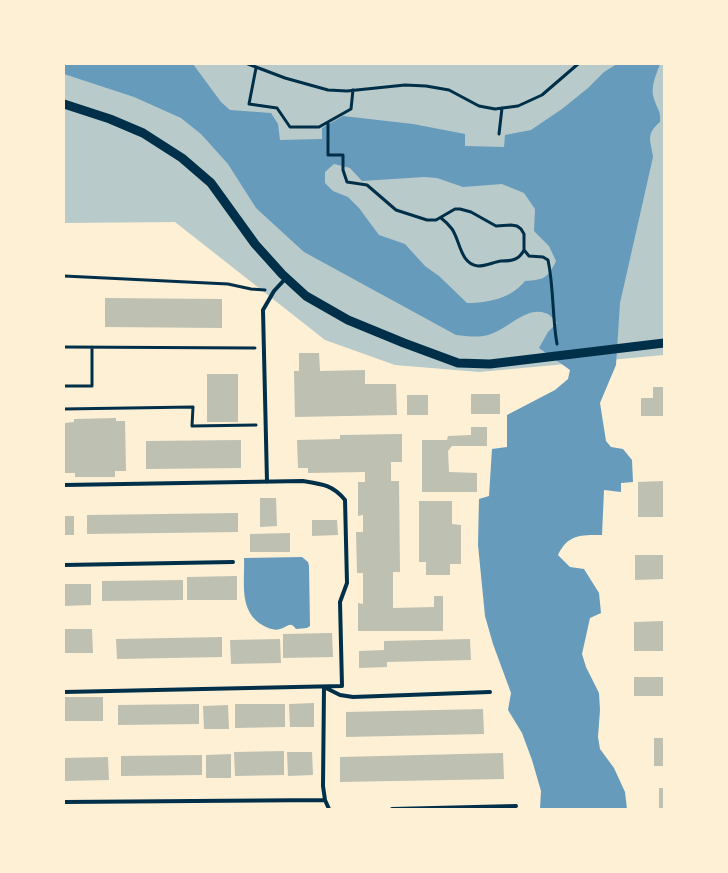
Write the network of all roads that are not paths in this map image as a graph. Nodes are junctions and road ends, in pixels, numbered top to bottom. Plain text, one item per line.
1 (64, 104) edge
2 (286, 278) junction
3 (664, 343) edge
4 (267, 482) junction
5 (64, 485) edge
6 (233, 562) dead end
7 (64, 565) edge
8 (324, 687) junction
9 (64, 692) edge
10 (490, 692) dead end
11 (325, 800) junction
12 (64, 802) edge
13 (516, 806) dead end
14 (329, 809) edge
15 (392, 809) edge

1 - 2 street
2 - 3 street
2 - 4 lane
4 - 5 lane
4 - 8 lane
6 - 7 lane
8 - 9 lane
8 - 10 lane
8 - 11 lane
11 - 12 lane
11 - 14 lane
13 - 15 lane

